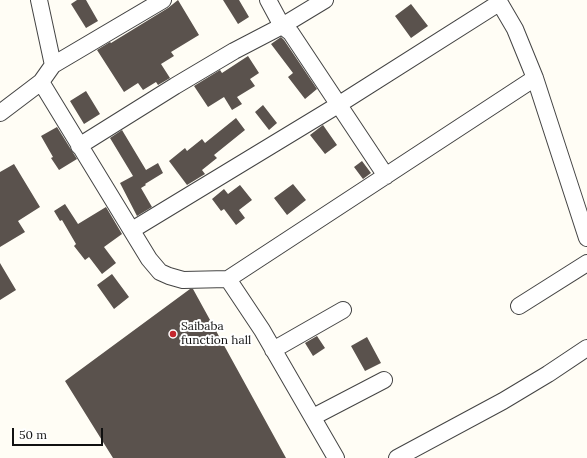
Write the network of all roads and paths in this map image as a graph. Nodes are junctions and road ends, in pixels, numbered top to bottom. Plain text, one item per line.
1 (39, 0) edge
2 (162, 0) edge
3 (268, 0) edge
4 (325, 0) edge
5 (498, 1) edge
6 (282, 26) junction
7 (54, 65) junction
8 (535, 78) junction
9 (41, 82) junction
10 (338, 105) junction
11 (0, 113) edge
12 (79, 146) junction
13 (386, 176) junction
14 (584, 217) edge
15 (132, 230) junction
16 (587, 238) edge
17 (587, 263) edge
18 (228, 279) junction
19 (519, 306) dead end
20 (343, 310) dead end
21 (587, 348) edge
22 (273, 350) junction
23 (384, 380) dead end
24 (313, 417) junction
25 (336, 458) edge
26 (397, 458) edge

1 - 7 street
2 - 7 street
3 - 6 street
4 - 6 street
5 - 8 street
5 - 10 street
6 - 10 street
6 - 12 street
7 - 9 street
8 - 13 street
8 - 14 street
9 - 11 street
9 - 12 street
10 - 13 street
10 - 15 street
12 - 15 street
13 - 18 street
14 - 16 street
15 - 18 street
17 - 19 street
18 - 22 street
20 - 22 street
21 - 26 street
22 - 24 street
23 - 24 street
24 - 25 street

